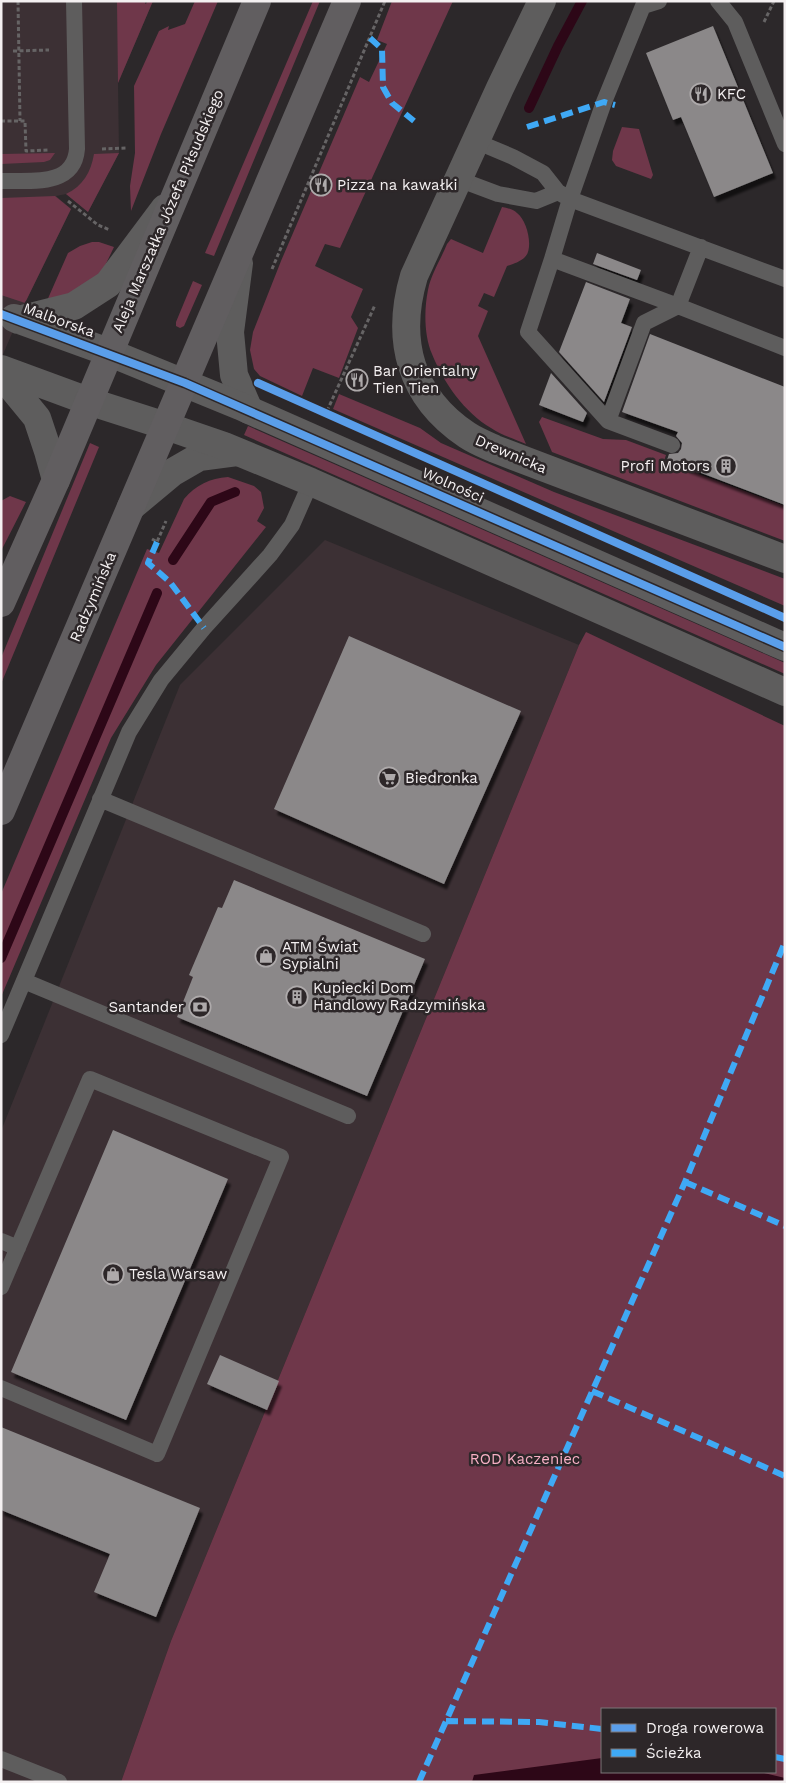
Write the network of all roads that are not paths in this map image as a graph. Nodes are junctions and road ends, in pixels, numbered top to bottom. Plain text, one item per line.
1 (74, 1) edge
2 (257, 1) edge
3 (347, 1) edge
4 (542, 1) edge
5 (659, 1) edge
6 (718, 1) edge
7 (644, 4) edge
8 (475, 141) junction
9 (785, 144) edge
10 (458, 179) junction
11 (1, 181) edge
12 (176, 192) junction
13 (564, 195) junction
14 (701, 247) junction
15 (240, 254) junction
16 (552, 260) junction
17 (785, 279) edge
18 (678, 306) junction
19 (10, 317) edge
20 (785, 348) edge
21 (108, 352) junction
22 (1, 369) edge
23 (1, 374) edge
24 (185, 383) junction
25 (88, 401) junction
26 (249, 410) junction
27 (608, 421) junction
28 (166, 426) junction
29 (672, 446) dead end
30 (236, 452) junction
31 (56, 480) junction
32 (311, 482) junction
33 (131, 507) junction
34 (785, 558) edge
35 (5, 595) edge
36 (785, 647) edge
37 (785, 692) edge
38 (100, 799) junction
39 (1, 811) edge
40 (423, 934) dead end
41 (24, 981) junction
42 (1, 1035) edge
43 (348, 1116) dead end
44 (1, 1242) edge
45 (18, 1248) junction
46 (1, 1287) edge
47 (1, 1388) edge
48 (1, 1759) edge
49 (59, 1782) edge

1 - 11 lane
2 - 12 main road, Aleja Marszałka Józefa Piłsudskiego
3 - 15 main road
4 - 8 street, Drewnicka
5 - 7 lane
6 - 9 lane
7 - 13 lane
8 - 10 street, Drewnicka
8 - 13 lane
10 - 13 lane
10 - 34 street, Drewnicka
12 - 19 street
12 - 21 main road, Aleja Marszałka Józefa Piłsudskiego
13 - 14 lane
13 - 16 lane
14 - 17 lane
14 - 18 lane
15 - 24 main road
15 - 26 street
16 - 18 lane
16 - 27 lane
18 - 20 lane
18 - 27 lane
19 - 21 street, Malborska
21 - 24 street, Wolności
21 - 25 main road, Aleja Marszałka Józefa Piłsudskiego
22 - 25 street
23 - 31 street
24 - 26 street, Wolności
24 - 28 main road, Radzymińska
25 - 28 street
25 - 31 main road, Aleja Marszałka Józefa Piłsudskiego
26 - 36 street, Wolności
27 - 29 lane
28 - 30 street
28 - 33 main road, Radzymińska
30 - 32 street
30 - 33 street
31 - 35 main road, Aleja Marszałka Józefa Piłsudskiego
32 - 37 street
32 - 38 lane
33 - 39 main road, Radzymińska
38 - 40 lane
38 - 41 lane
41 - 42 lane
41 - 43 lane
44 - 45 lane
45 - 46 lane
45 - 47 lane
48 - 49 lane

